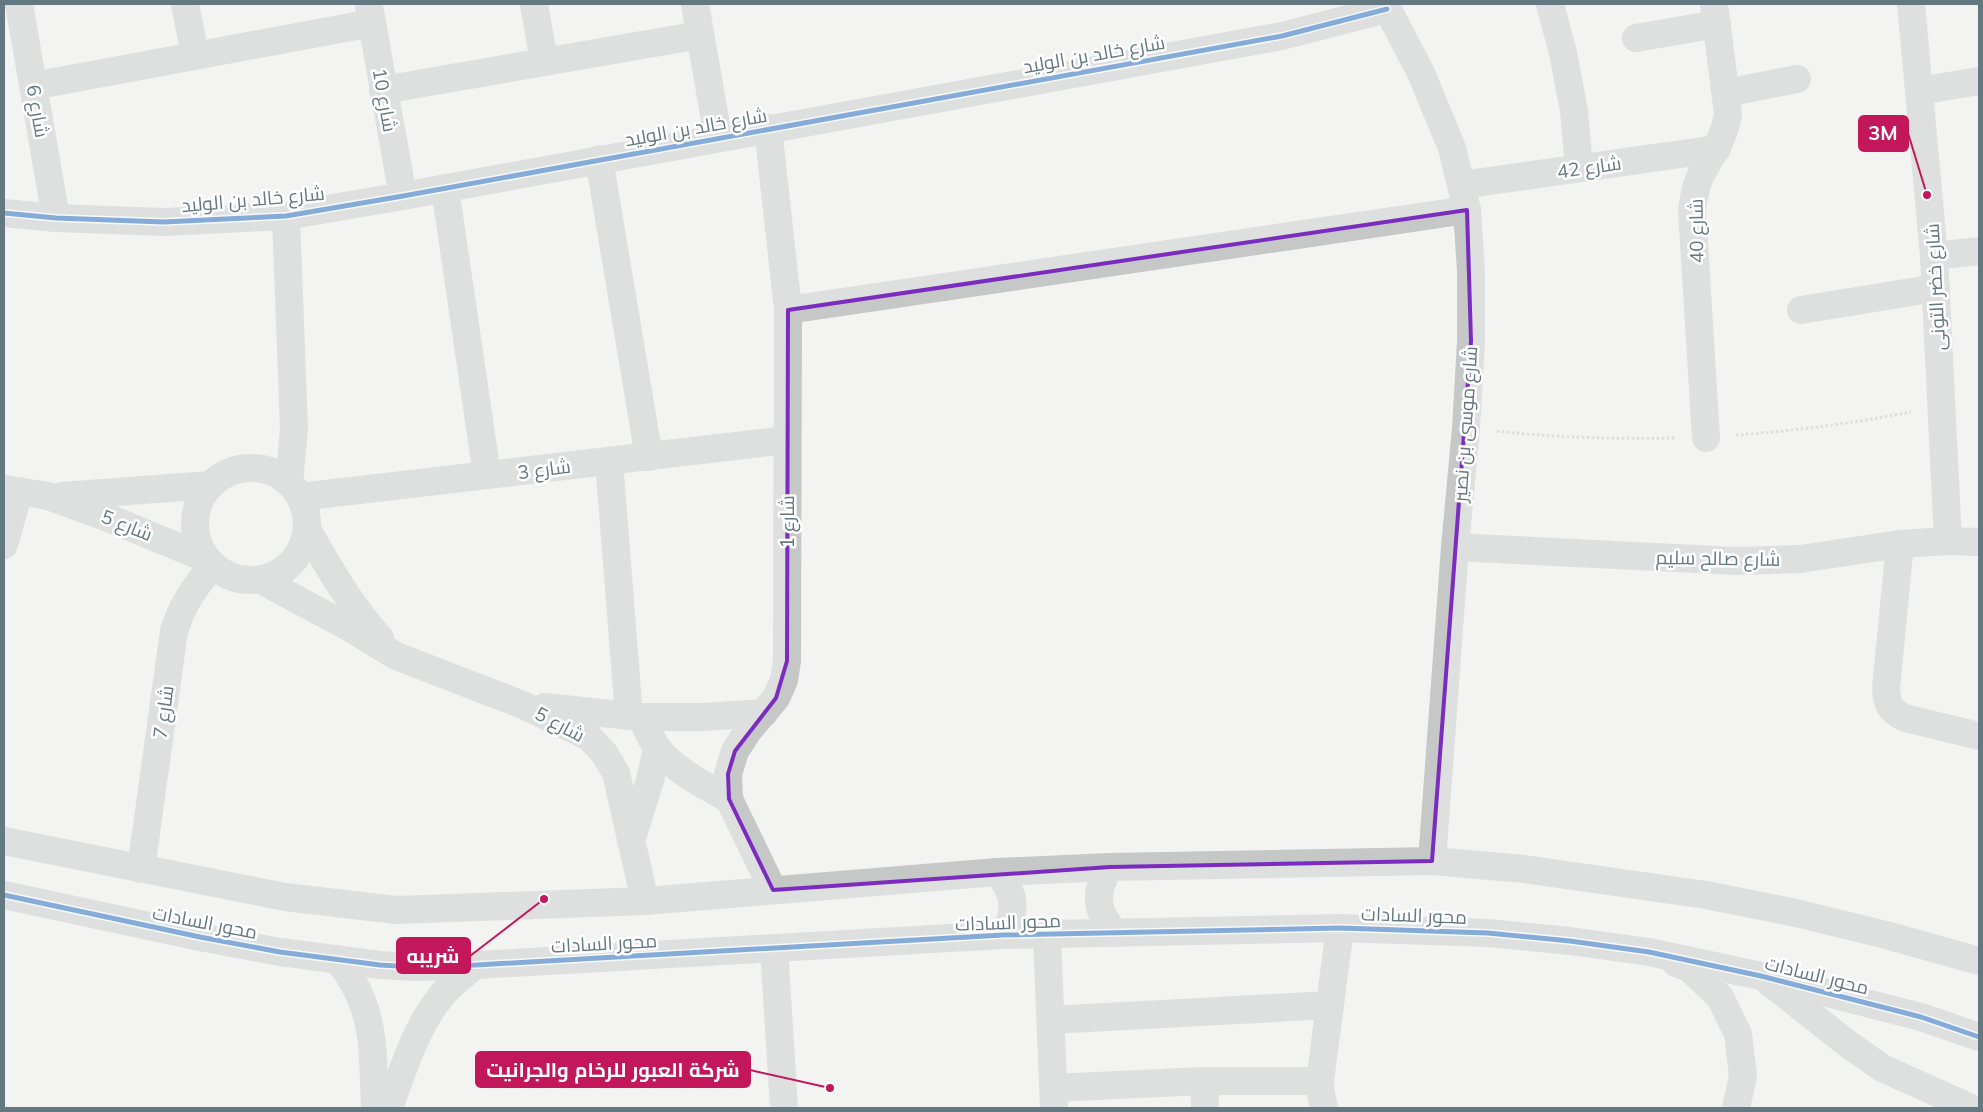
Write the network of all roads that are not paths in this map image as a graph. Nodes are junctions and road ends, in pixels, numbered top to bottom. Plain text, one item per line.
1 (185, 4) edge
2 (534, 4) edge
3 (695, 4) edge
4 (1550, 4) edge
5 (1911, 4) edge
6 (14, 7) edge
7 (1386, 7) edge
8 (370, 13) edge
9 (1716, 14) edge
10 (700, 35) junction
11 (1636, 38) dead end
12 (195, 55) junction
13 (544, 62) junction
14 (1797, 79) dead end
15 (1979, 81) edge
16 (33, 86) junction
17 (383, 90) junction
18 (1919, 91) junction
19 (1726, 93) junction
20 (768, 128) junction
21 (718, 137) junction
22 (1717, 148) junction
23 (599, 160) junction
24 (1580, 168) junction
25 (446, 188) junction
26 (403, 196) junction
27 (1464, 198) junction
28 (4, 213) edge
29 (286, 216) junction
30 (56, 218) junction
31 (1979, 251) edge
32 (1934, 256) junction
33 (1936, 288) junction
34 (788, 310) junction
35 (1801, 310) dead end
36 (1706, 438) dead end
37 (787, 440) junction
38 (649, 456) junction
39 (609, 461) junction
40 (487, 475) junction
41 (210, 484) junction
42 (11, 490) edge
43 (295, 490) junction
44 (48, 496) junction
45 (307, 530) junction
46 (1948, 541) junction
47 (1979, 542) edge
48 (1900, 544) junction
49 (4, 545) edge
50 (1455, 547) junction
51 (208, 562) junction
52 (261, 580) junction
53 (396, 656) junction
54 (523, 705) junction
55 (764, 713) junction
56 (635, 717) junction
57 (1979, 736) edge
58 (657, 749) junction
59 (729, 799) junction
60 (4, 841) edge
61 (631, 842) junction
62 (1432, 861) junction
63 (1110, 866) junction
64 (141, 868) junction
65 (997, 872) junction
66 (772, 890) junction
67 (4, 894) edge
68 (645, 901) junction
69 (1340, 928) junction
70 (1115, 933) junction
71 (1003, 935) junction
72 (1047, 936) junction
73 (774, 948) junction
74 (1649, 952) junction
75 (337, 959) junction
76 (1979, 961) edge
77 (476, 965) junction
78 (1761, 976) junction
79 (1330, 1005) junction
80 (1050, 1020) junction
81 (1979, 1037) edge
82 (1204, 1081) junction
83 (1320, 1081) junction
84 (1054, 1098) edge
85 (375, 1108) edge
86 (389, 1108) edge
87 (784, 1108) edge
88 (1205, 1108) edge
89 (1324, 1108) edge
90 (1736, 1108) edge
91 (1971, 1108) edge

1 - 12 street
2 - 13 street
3 - 10 street
4 - 24 street
5 - 18 street, شارع خضر التونى
6 - 16 street, شارع 6
7 - 20 street, شارع خالد بن الوليد
7 - 27 street, شارع موسى بن نصير
8 - 12 street
8 - 17 street, شارع 10
9 - 11 street
9 - 19 street, شارع 40
10 - 13 street
10 - 21 street
12 - 16 street
13 - 17 street
14 - 19 street
15 - 18 street
16 - 30 street, شارع 6
17 - 26 street, شارع 10
18 - 32 street, شارع خضر التونى
19 - 22 street, شارع 40
20 - 21 street, شارع خالد بن الوليد
20 - 34 street, شارع 1
21 - 23 street, شارع خالد بن الوليد
22 - 24 street, شارع 42
22 - 36 street, شارع 40
23 - 25 street, شارع خالد بن الوليد
23 - 38 street
24 - 27 street, شارع 42
25 - 26 street, شارع خالد بن الوليد
25 - 40 street
26 - 29 street, شارع خالد بن الوليد
27 - 34 street, شارع 42
27 - 50 street, شارع موسى بن نصير
28 - 30 street, شارع خالد بن الوليد
29 - 30 street, شارع خالد بن الوليد
29 - 43 street
31 - 32 street
32 - 33 street, شارع خضر التونى
33 - 35 street
33 - 46 street, شارع خضر التونى
34 - 37 street, شارع 1
37 - 38 street, شارع 3
37 - 55 street, شارع 1
38 - 39 street, شارع 3
39 - 40 street, شارع 3
39 - 56 street
40 - 43 street, شارع 3
41 - 43 street
41 - 44 street, شارع 5
41 - 51 street
42 - 44 street, شارع 5
42 - 49 street
43 - 45 street
44 - 51 street, شارع 5
45 - 52 street
45 - 53 street, شارع 5
46 - 47 street, شارع صالح سليم
46 - 48 street, شارع صالح سليم
48 - 50 street, شارع صالح سليم
48 - 57 street
50 - 62 street, شارع موسى بن نصير
51 - 52 street
51 - 64 street, شارع 7
52 - 53 street, شارع 5
53 - 54 street, شارع 5
54 - 56 street
54 - 61 street, شارع 5
55 - 56 street
55 - 59 street, شارع 1
56 - 58 street
58 - 59 street
58 - 61 street
59 - 66 street, شارع 1
60 - 64 street
61 - 68 street, شارع 5
62 - 63 street
62 - 76 street
63 - 65 street
63 - 70 street
64 - 68 street
65 - 66 street
65 - 71 street
66 - 68 street
67 - 75 street, محور السادات
69 - 70 street, محور السادات
69 - 74 street, محور السادات
69 - 79 street
70 - 72 street, محور السادات
71 - 72 street, محور السادات
71 - 73 street, محور السادات
72 - 80 street
73 - 77 street, محور السادات
73 - 87 street
74 - 78 street, محور السادات
74 - 90 street
75 - 77 street, محور السادات
75 - 85 street
77 - 86 street
78 - 81 street, محور السادات
78 - 91 street
79 - 80 street
79 - 83 street
80 - 84 street
82 - 83 street
82 - 84 street
82 - 88 street
83 - 89 street

